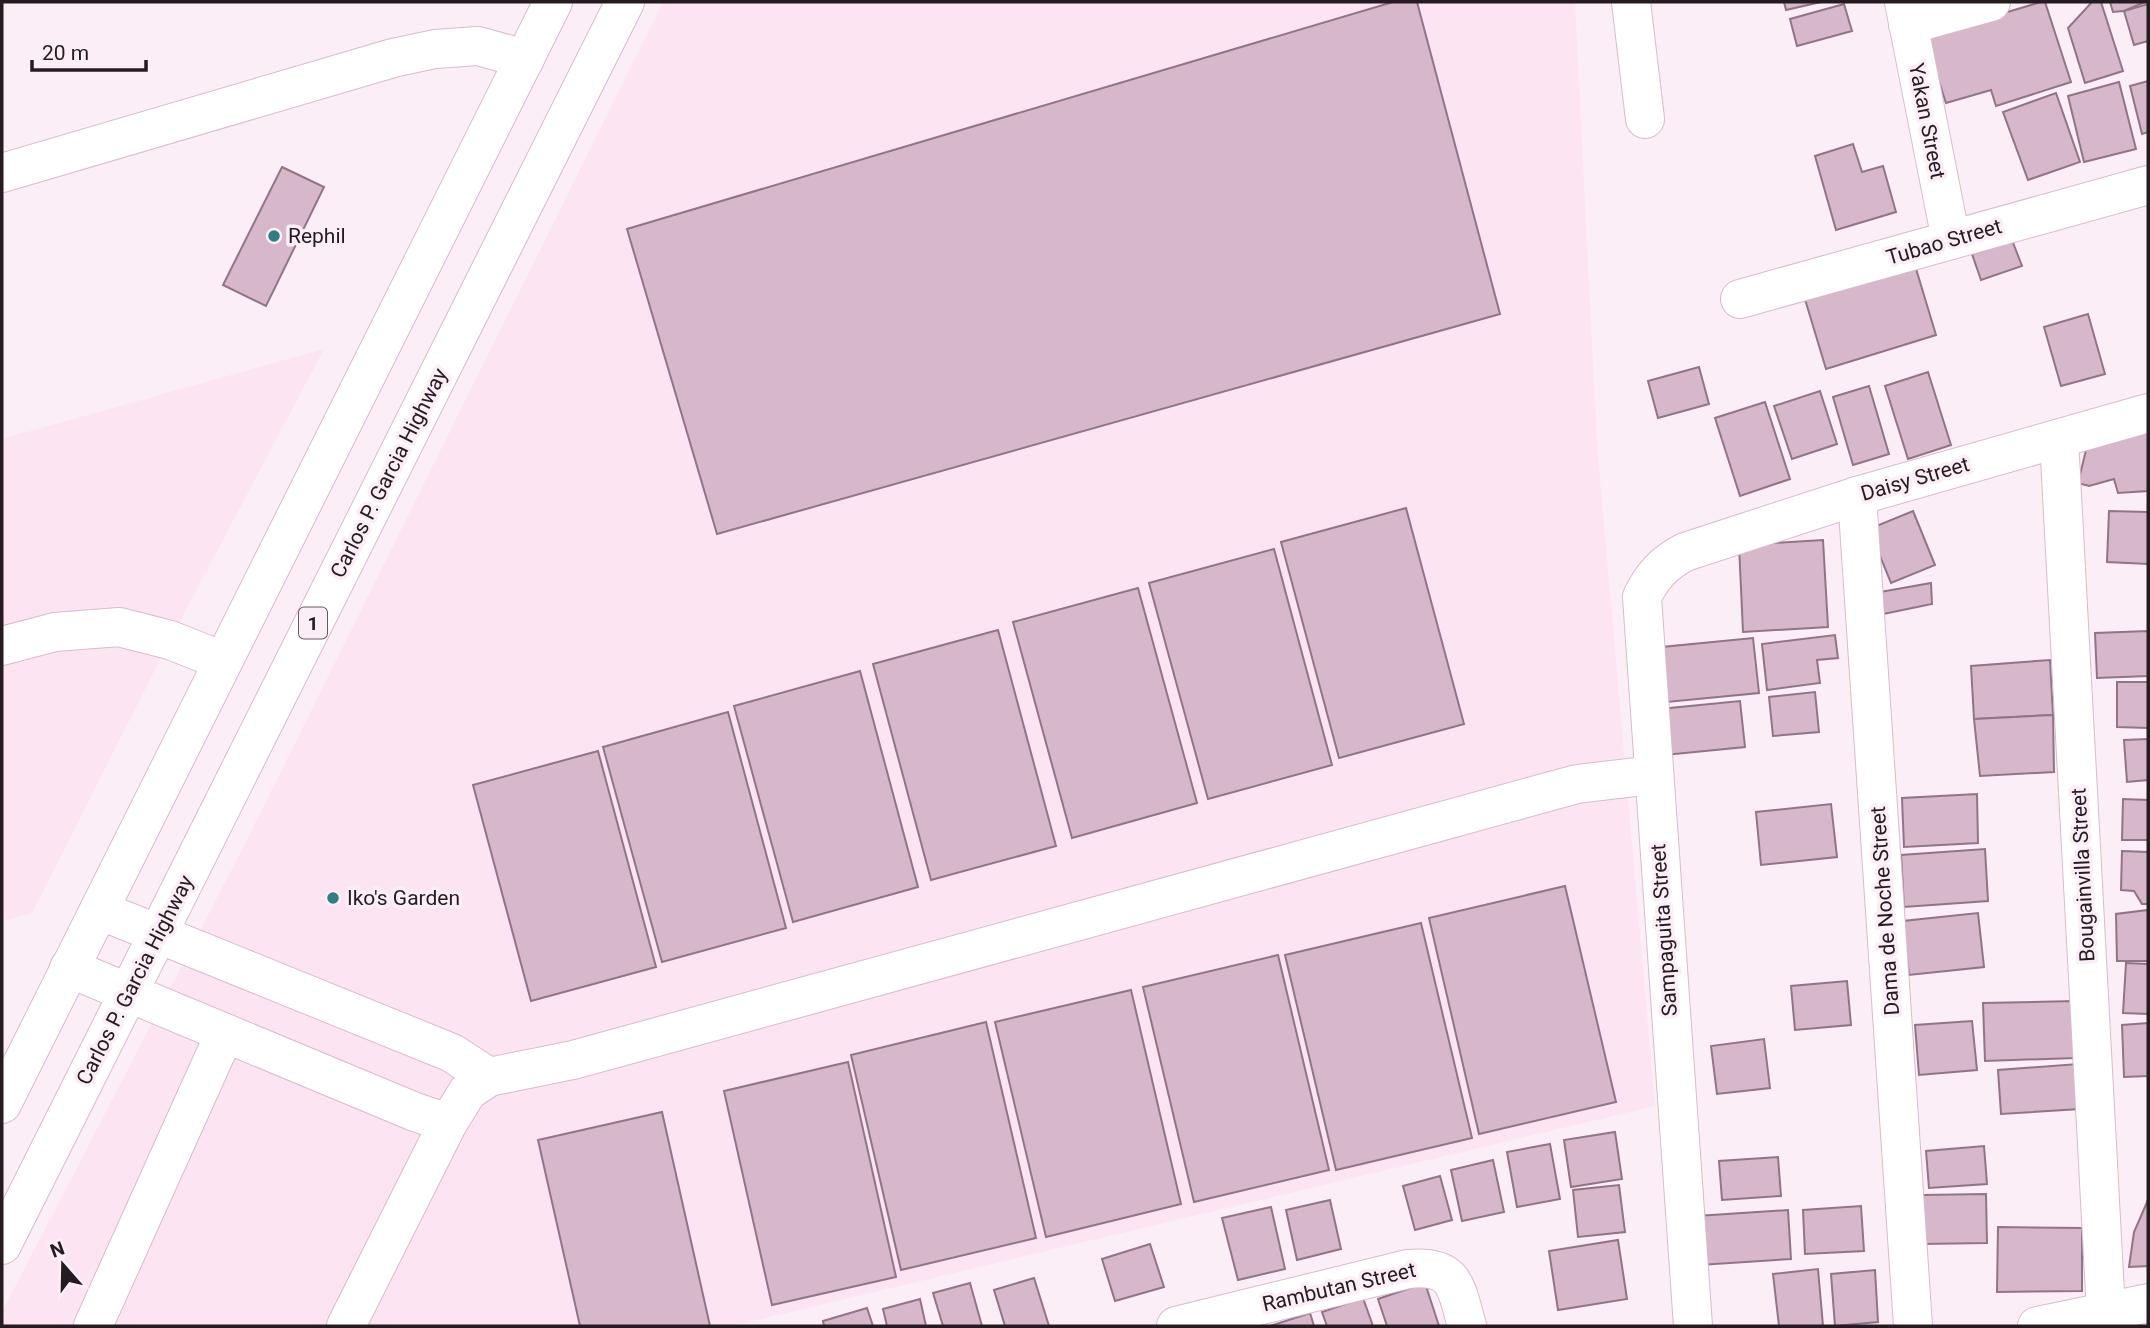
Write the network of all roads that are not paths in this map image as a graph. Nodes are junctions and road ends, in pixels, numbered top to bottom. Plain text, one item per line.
1 (554, 2) edge
2 (625, 2) edge
3 (1631, 2) edge
4 (1991, 2) edge
5 (1906, 13) edge
6 (525, 59) junction
7 (1645, 120) dead end
8 (2, 173) edge
9 (2148, 185) edge
10 (1951, 240) junction
11 (1740, 299) dead end
12 (2148, 414) edge
13 (2059, 439) junction
14 (1857, 496) junction
15 (1685, 552) joint
16 (2, 646) edge
17 (223, 661) junction
18 (1653, 775) junction
19 (99, 909) junction
20 (158, 933) junction
21 (69, 968) junction
22 (128, 993) junction
23 (225, 1033) junction
24 (489, 1077) junction
25 (2, 1104) edge
26 (448, 1123) junction
27 (2, 1245) edge
28 (2148, 1303) edge
29 (2106, 1312) junction
30 (93, 1326) edge
31 (346, 1326) edge
32 (1176, 1326) edge
33 (1467, 1326) edge
34 (1693, 1326) edge
35 (1913, 1326) edge
36 (2037, 1326) edge

1 - 6 main road
2 - 20 main road, Carlos P. Garcia Highway / 1
3 - 7 main road
4 - 5 main road
5 - 10 main road, Yakan Street
6 - 8 main road
6 - 17 main road
9 - 10 main road, Tubao Street
10 - 11 main road, Tubao Street
12 - 13 main road, Daisy Street
13 - 14 main road, Daisy Street
13 - 29 main road, Bougainvilla Street
14 - 15 main road, Daisy Street
14 - 35 main road, Dama de Noche Street
15 - 18 main road, Sampaguita Street
16 - 17 main road
17 - 19 main road
18 - 24 main road
18 - 34 main road, Sampaguita Street
19 - 20 main road
19 - 21 main road
20 - 22 main road, Carlos P. Garcia Highway / 1
20 - 24 main road
21 - 22 main road
21 - 25 main road
22 - 23 main road
22 - 27 main road, Carlos P. Garcia Highway / 1
23 - 26 main road
23 - 30 main road
24 - 26 main road
26 - 31 main road
28 - 29 main road
29 - 36 main road
32 - 33 main road, Rambutan Street

